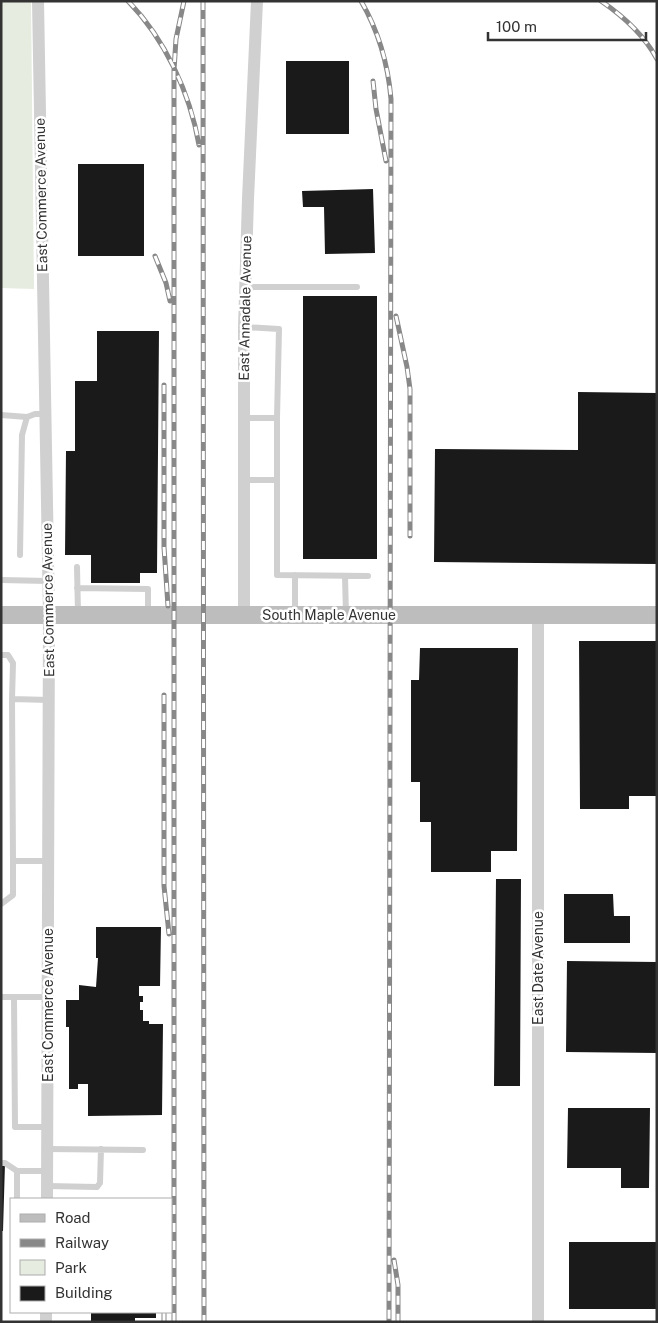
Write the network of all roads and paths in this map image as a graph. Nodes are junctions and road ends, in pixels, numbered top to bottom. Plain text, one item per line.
1 (38, 1) edge
2 (257, 1) edge
3 (244, 286) junction
4 (357, 287) dead end
5 (244, 327) junction
6 (45, 414) junction
7 (1, 415) edge
8 (27, 417) junction
9 (243, 418) junction
10 (277, 418) junction
11 (244, 480) junction
12 (277, 480) junction
13 (20, 555) dead end
14 (77, 567) dead end
15 (295, 576) junction
16 (345, 576) junction
17 (368, 576) dead end
18 (1, 580) edge
19 (48, 580) junction
20 (77, 588) junction
21 (1, 614) edge
22 (49, 615) junction
23 (78, 615) junction
24 (148, 615) junction
25 (244, 615) junction
26 (295, 615) junction
27 (346, 615) junction
28 (538, 615) junction
29 (657, 616) edge
30 (1, 655) edge
31 (12, 699) junction
32 (48, 700) junction
33 (13, 861) junction
34 (48, 861) junction
35 (1, 904) edge
36 (1, 997) edge
37 (14, 997) junction
38 (48, 997) junction
39 (47, 1127) junction
40 (47, 1149) junction
41 (101, 1149) junction
42 (142, 1150) dead end
43 (1, 1163) edge
44 (18, 1171) junction
45 (47, 1171) junction
46 (47, 1193) edge
47 (18, 1198) edge
48 (538, 1322) edge

1 - 6 street, East Commerce Avenue
2 - 3 street, East Annadale Avenue
3 - 4 lane
3 - 5 street, East Annadale Avenue
5 - 9 street, East Annadale Avenue
5 - 10 lane
6 - 8 lane
6 - 19 street, East Commerce Avenue
7 - 8 lane
8 - 13 lane
9 - 10 lane
9 - 11 street, East Annadale Avenue
10 - 12 lane
11 - 12 lane
11 - 25 street, East Annadale Avenue
12 - 15 lane
14 - 20 lane
15 - 16 lane
15 - 26 lane
16 - 17 lane
16 - 27 lane
18 - 19 lane
19 - 22 street, East Commerce Avenue
20 - 23 lane
20 - 24 lane
21 - 22 street, South Maple Avenue
22 - 23 street, South Maple Avenue
22 - 32 street, East Commerce Avenue
23 - 24 street, South Maple Avenue
24 - 25 street, South Maple Avenue
25 - 26 street, South Maple Avenue
26 - 27 street, South Maple Avenue
27 - 28 street, South Maple Avenue
28 - 29 street, South Maple Avenue
28 - 48 street, East Date Avenue
30 - 31 lane
31 - 32 lane
31 - 33 lane
32 - 34 street, East Commerce Avenue
33 - 34 lane
33 - 35 lane
34 - 38 street, East Commerce Avenue
36 - 37 lane
37 - 38 lane
37 - 39 lane
38 - 39 street, East Commerce Avenue
39 - 40 street, East Commerce Avenue
40 - 41 lane
40 - 45 street, East Commerce Avenue
41 - 42 lane
41 - 46 lane
43 - 44 lane
44 - 45 lane
44 - 47 lane
45 - 46 street, East Commerce Avenue

